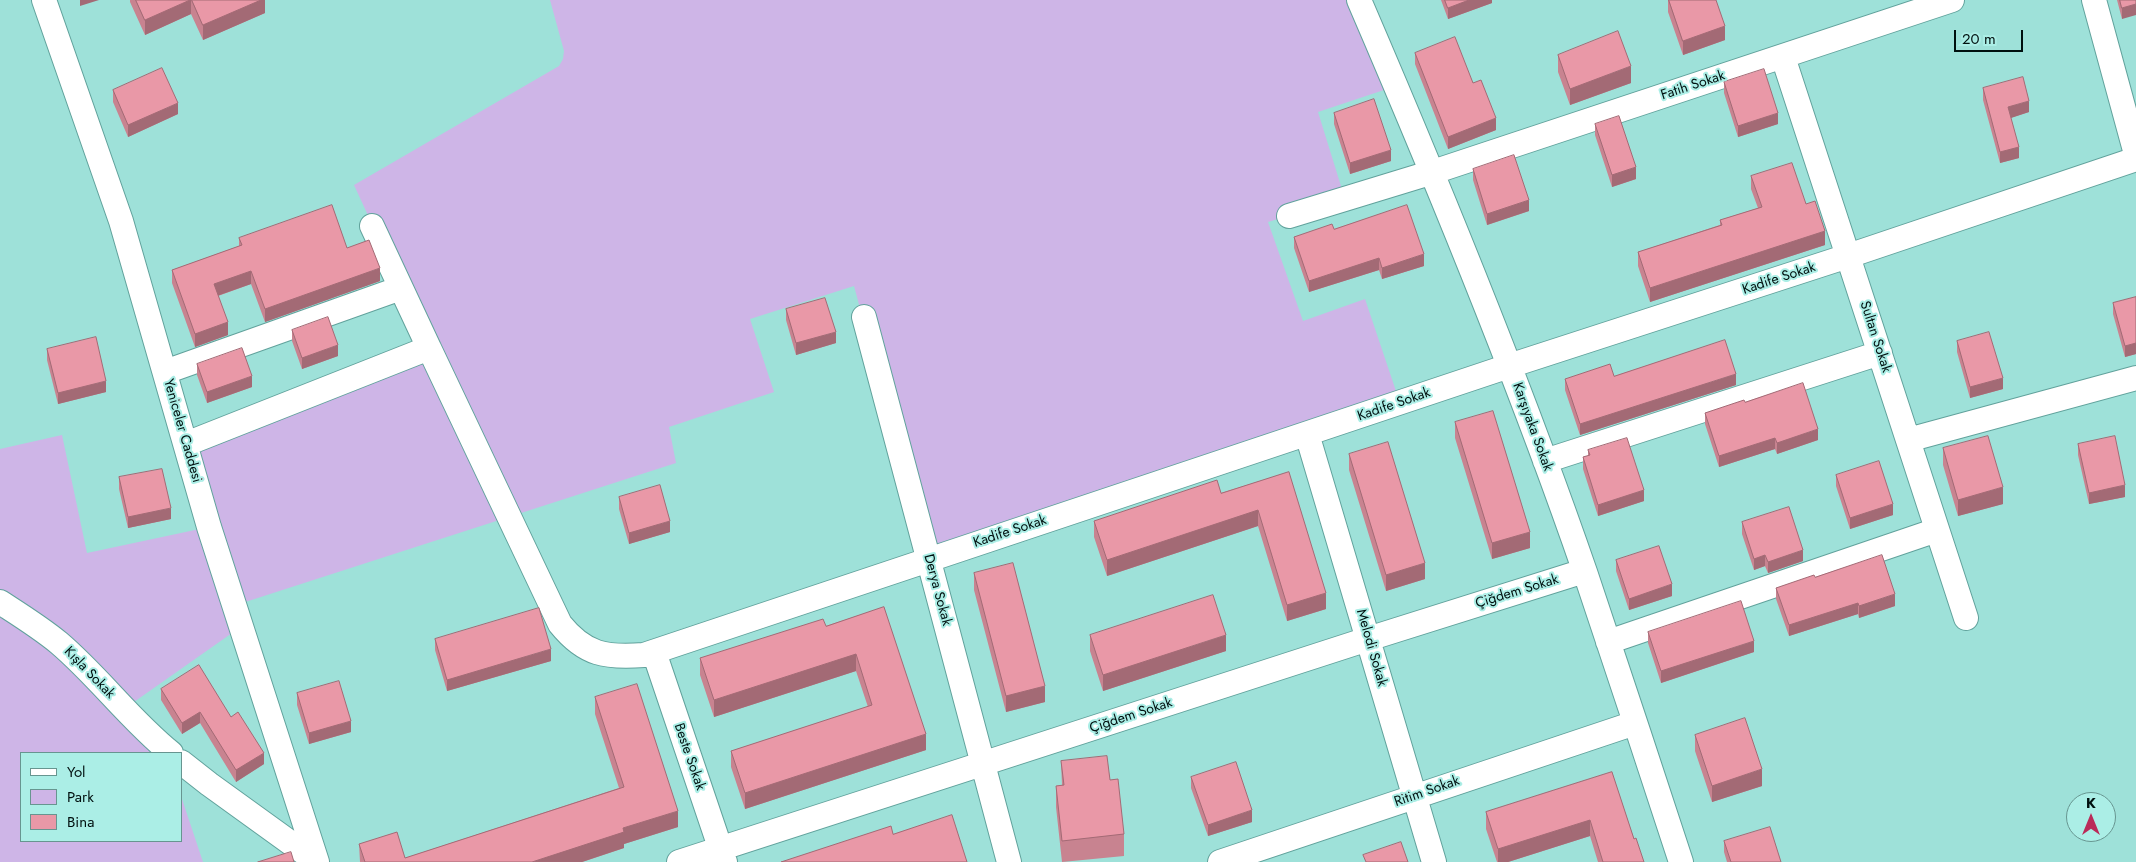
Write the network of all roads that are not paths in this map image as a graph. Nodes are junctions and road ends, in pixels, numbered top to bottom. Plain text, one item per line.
1 (44, 0) edge
2 (1359, 0) edge
3 (1952, 0) edge
4 (2094, 0) edge
5 (1783, 56) junction
6 (2136, 154) edge
7 (2136, 159) edge
8 (1433, 172) junction
9 (1289, 216) dead end
10 (372, 226) dead end
11 (1848, 256) junction
12 (401, 288) junction
13 (864, 317) dead end
14 (429, 348) junction
15 (1880, 353) junction
16 (1509, 366) junction
17 (165, 372) junction
18 (2136, 378) edge
19 (1307, 434) junction
20 (1908, 440) junction
21 (186, 444) junction
22 (1544, 461) junction
23 (1938, 530) junction
24 (928, 559) junction
25 (1584, 571) junction
26 (0, 602) edge
27 (1966, 618) dead end
28 (1368, 639) junction
29 (1608, 642) junction
30 (654, 652) junction
31 (1635, 723) junction
32 (170, 752) edge
33 (182, 763) edge
34 (983, 764) junction
35 (1415, 797) junction
36 (723, 855) edge
37 (317, 862) edge
38 (679, 862) edge
39 (1009, 862) edge
40 (1220, 862) edge
41 (1434, 862) edge
42 (1681, 862) edge

1 - 17 street, Yeniceler Caddesi
2 - 8 street, Karşıyaka Sokak
3 - 5 street, Fatih Sokak
4 - 6 street
5 - 8 street, Fatih Sokak
5 - 11 street, Sultan Sokak
7 - 11 street, Kadife Sokak
8 - 9 street, Fatih Sokak
8 - 16 street, Karşıyaka Sokak
10 - 12 street, Kadife Sokak
11 - 15 street, Sultan Sokak
11 - 16 street, Kadife Sokak
12 - 14 street, Kadife Sokak
12 - 17 street
13 - 24 street, Derya Sokak
14 - 21 street
14 - 30 street, Kadife Sokak
15 - 20 street, Sultan Sokak
15 - 22 street
16 - 19 street, Kadife Sokak
16 - 22 street, Karşıyaka Sokak
17 - 21 street, Yeniceler Caddesi
18 - 20 street
19 - 24 street, Kadife Sokak
19 - 28 street, Melodi Sokak
20 - 23 street, Sultan Sokak
21 - 37 street, Yeniceler Caddesi
22 - 25 street, Karşıyaka Sokak
23 - 27 street, Sultan Sokak
23 - 29 street
24 - 30 street, Kadife Sokak
24 - 34 street, Derya Sokak
25 - 28 street, Çiğdem Sokak
25 - 29 street, Karşıyaka Sokak
26 - 32 street, Kışla Sokak
28 - 34 street, Çiğdem Sokak
28 - 35 street, Melodi Sokak
29 - 31 street, Karşıyaka Sokak
30 - 36 street, Beste Sokak
31 - 35 street, Ritim Sokak
31 - 42 street, Karşıyaka Sokak
33 - 37 street
34 - 36 street, Çiğdem Sokak
34 - 39 street, Derya Sokak
35 - 40 street, Ritim Sokak
35 - 41 street, Melodi Sokak
36 - 38 street, Çiğdem Sokak

